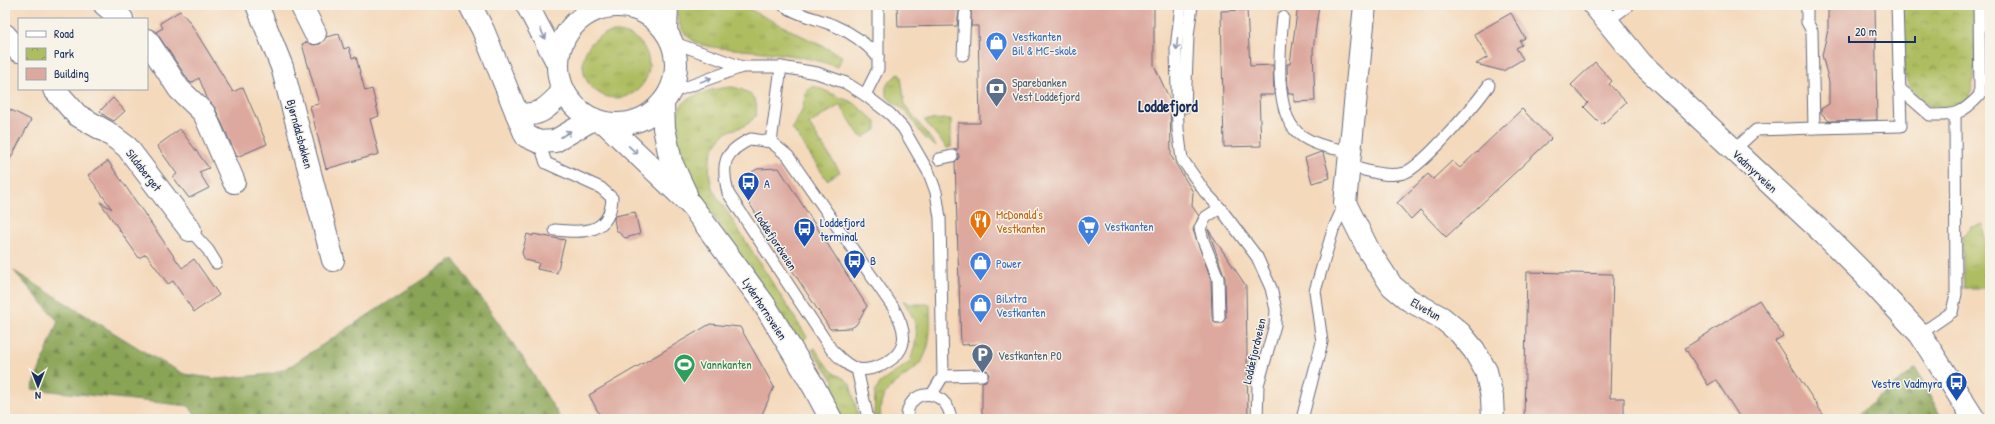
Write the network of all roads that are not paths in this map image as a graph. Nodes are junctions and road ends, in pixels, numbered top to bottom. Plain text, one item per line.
1 (105, 5) edge
2 (301, 5) edge
3 (470, 5) edge
4 (527, 5) edge
5 (667, 5) edge
6 (783, 5) edge
7 (878, 5) edge
8 (1181, 5) edge
9 (1192, 5) edge
10 (1365, 5) edge
11 (1629, 5) edge
12 (1807, 5) edge
13 (1897, 5) edge
14 (1979, 5) edge
15 (615, 6) edge
16 (263, 7) edge
17 (589, 8) edge
18 (1600, 13) edge
19 (965, 14) dead end
20 (1283, 17) dead end
21 (121, 18) edge
22 (314, 33) dead end
23 (5, 35) edge
24 (669, 37) junction
25 (148, 42) edge
26 (18, 50) edge
27 (963, 55) dead end
28 (878, 57) junction
29 (558, 64) junction
30 (781, 66) junction
31 (742, 67) junction
32 (1489, 85) dead end
33 (1899, 88) junction
34 (55, 90) edge
35 (564, 91) junction
36 (865, 95) junction
37 (666, 98) junction
38 (517, 114) junction
39 (1955, 115) junction
40 (599, 121) junction
41 (1814, 128) junction
42 (539, 142) junction
43 (771, 142) junction
44 (1734, 150) junction
45 (952, 156) dead end
46 (939, 159) dead end
47 (1349, 159) junction
48 (234, 182) dead end
49 (1205, 192) junction
50 (1345, 203) junction
51 (690, 204) junction
52 (1220, 208) junction
53 (190, 230) joint
54 (555, 230) dead end
55 (333, 260) dead end
56 (216, 263) dead end
57 (1219, 317) dead end
58 (1920, 334) junction
59 (858, 369) junction
60 (982, 375) dead end
61 (943, 376) junction
62 (932, 394) junction
63 (831, 419) edge
64 (868, 419) edge
65 (907, 419) edge
66 (951, 419) edge
67 (1257, 419) edge
68 (1302, 419) edge
69 (1493, 419) edge
70 (1974, 419) edge

1 - 21 main road
2 - 22 main road
3 - 38 main road
4 -> 29 main road
5 - 24 main road
6 - 28 lane
7 - 28 lane
8 -> 49 lane
9 - 49 lane
10 - 47 main road
11 - 18 lane
12 - 41 lane
13 - 33 lane
14 - 39 lane
15 - 17 main road
15 - 24 main road
16 - 55 main road, Bjørndalsbakken
17 - 29 main road
18 - 44 main road, Vadmyrveien
19 - 27 lane
20 - 47 lane
23 - 26 main road
24 - 31 lane
24 - 37 main road
25 - 48 main road
28 - 36 lane
29 - 35 main road
30 - 31 lane
30 - 36 lane
30 - 43 lane
37 -> 31 lane
32 - 47 lane
33 - 39 lane
33 - 41 lane
34 - 53 main road, Sildaberget
35 - 38 main road
35 - 40 main road
36 - 61 lane
37 - 40 main road
37 - 51 main road, Lyderhornsveien
38 - 42 main road
39 - 58 lane
42 -> 40 main road
40 -> 51 main road, Lyderhornsveien
41 - 44 lane
42 - 54 lane
43 - 59 lane
43 - 59 lane, Loddefjordveien
44 - 58 main road, Vadmyrveien
45 - 46 lane
47 - 50 main road
49 - 52 lane, Loddefjordveien
50 - 68 lane
50 - 69 main road, Elvetun
51 - 63 main road, Lyderhornsveien
52 - 57 lane
52 - 67 lane, Loddefjordveien
53 - 56 lane
58 - 70 main road, Vadmyrveien
59 - 64 lane
60 - 61 lane
61 - 62 lane
62 - 65 lane
62 - 66 lane

